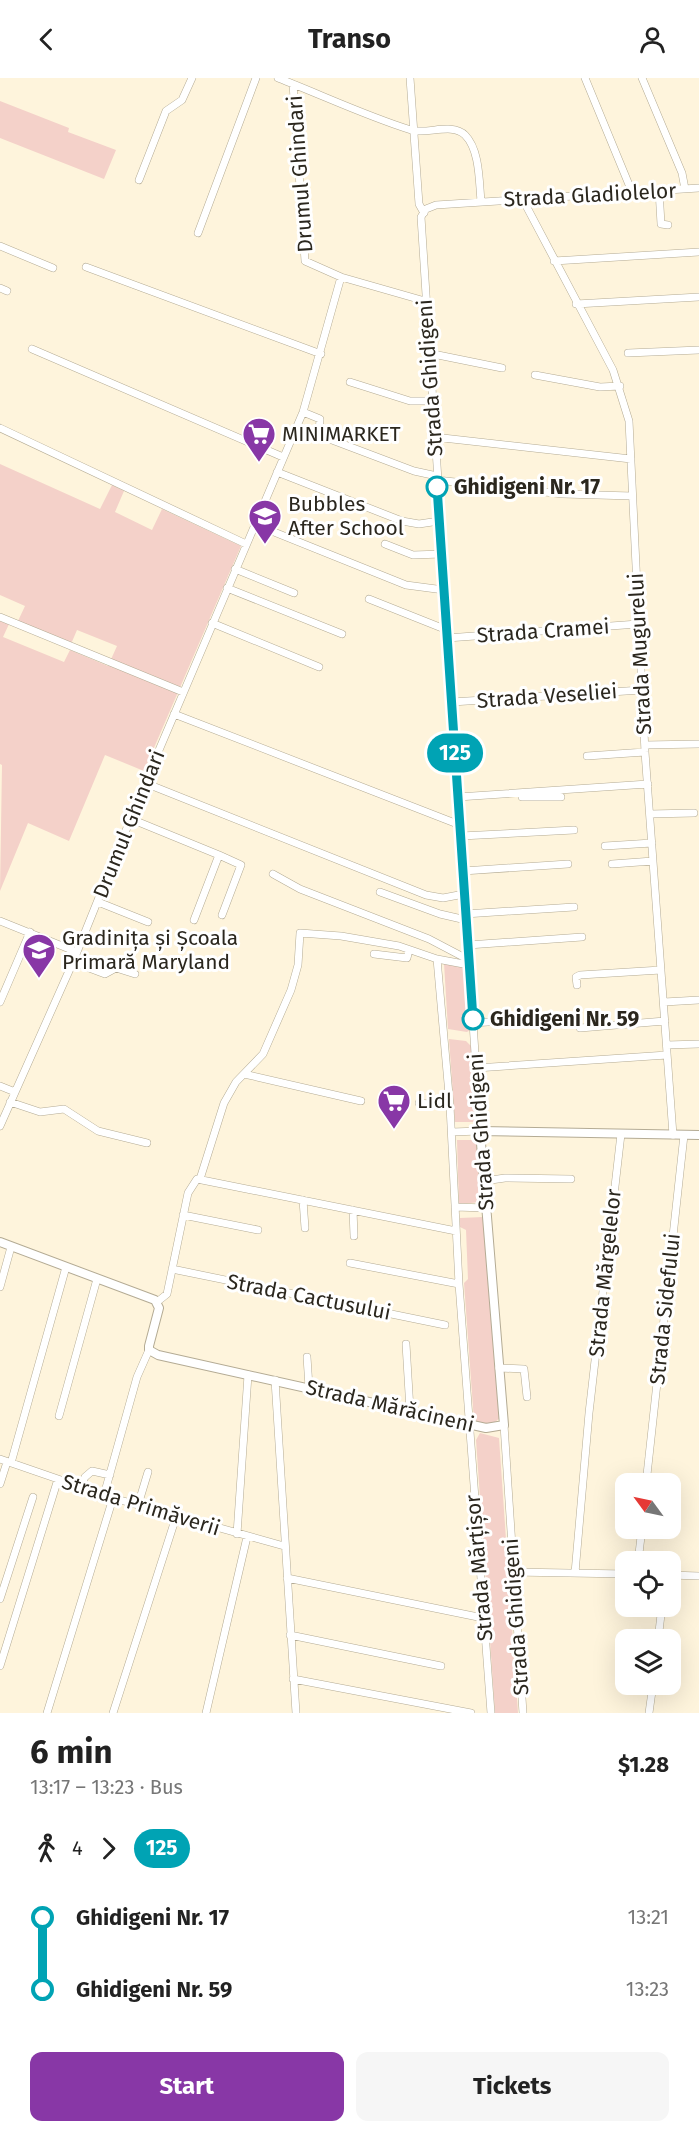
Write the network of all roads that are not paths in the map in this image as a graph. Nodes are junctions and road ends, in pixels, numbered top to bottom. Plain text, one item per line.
1 (192, 78) edge
2 (256, 78) edge
3 (278, 78) edge
4 (410, 78) edge
5 (585, 78) edge
6 (642, 78) edge
7 (293, 84) junction
8 (414, 131) junction
9 (139, 180) dead end
10 (699, 188) edge
11 (685, 189) junction
12 (659, 190) junction
13 (632, 192) junction
14 (522, 198) junction
15 (481, 201) junction
16 (424, 213) junction
17 (668, 225) dead end
18 (198, 233) dead end
19 (0, 246) edge
20 (699, 252) edge
21 (554, 261) junction
22 (86, 267) dead end
23 (53, 268) dead end
24 (341, 277) junction
25 (699, 297) edge
26 (425, 301) junction
27 (576, 304) junction
28 (32, 349) dead end
29 (699, 350) edge
30 (428, 353) junction
31 (628, 353) dead end
32 (321, 354) junction
33 (502, 368) dead end
34 (535, 375) dead end
35 (350, 382) dead end
36 (620, 386) junction
37 (432, 401) junction
38 (303, 412) junction
39 (0, 428) edge
40 (434, 437) junction
41 (283, 457) junction
42 (631, 459) junction
43 (277, 472) junction
44 (437, 478) junction
45 (632, 496) junction
46 (440, 521) junction
47 (254, 524) junction
48 (246, 544) junction
49 (385, 544) dead end
50 (442, 554) junction
51 (235, 570) junction
52 (227, 588) junction
53 (444, 590) junction
54 (294, 593) dead end
55 (369, 599) dead end
56 (0, 617) edge
57 (212, 623) junction
58 (638, 624) junction
59 (342, 634) dead end
60 (447, 634) junction
61 (319, 667) dead end
62 (642, 690) junction
63 (183, 692) junction
64 (452, 702) junction
65 (174, 714) junction
66 (699, 744) edge
67 (645, 749) junction
68 (587, 756) dead end
69 (145, 783) junction
70 (648, 784) junction
71 (561, 797) dead end
72 (458, 799) junction
73 (694, 813) dead end
74 (650, 814) junction
75 (130, 819) junction
76 (460, 825) junction
77 (574, 830) dead end
78 (461, 837) junction
79 (652, 843) junction
80 (605, 846) dead end
81 (219, 855) junction
82 (653, 861) junction
83 (568, 864) dead end
84 (612, 864) dead end
85 (463, 871) junction
86 (273, 874) dead end
87 (380, 892) dead end
88 (464, 894) junction
89 (98, 902) junction
90 (574, 907) dead end
91 (222, 915) dead end
92 (466, 917) junction
93 (194, 920) dead end
94 (0, 921) edge
95 (148, 922) dead end
96 (30, 932) junction
97 (582, 937) dead end
98 (468, 945) junction
99 (409, 950) junction
100 (78, 952) junction
101 (374, 954) dead end
102 (437, 959) junction
103 (73, 962) junction
104 (469, 962) junction
105 (661, 970) junction
106 (135, 974) dead end
107 (577, 985) dead end
108 (699, 1000) edge
109 (0, 1002) edge
110 (663, 1002) junction
111 (562, 1017) dead end
112 (665, 1021) junction
113 (473, 1023) junction
114 (579, 1028) dead end
115 (699, 1044) edge
116 (667, 1045) junction
117 (667, 1055) junction
118 (476, 1068) junction
119 (244, 1074) junction
120 (0, 1086) edge
121 (15, 1092) junction
122 (361, 1101) dead end
123 (10, 1102) junction
124 (418, 1103) dead end
125 (450, 1106) junction
126 (0, 1126) edge
127 (480, 1131) junction
128 (452, 1132) junction
129 (621, 1134) junction
130 (674, 1135) junction
131 (684, 1135) junction
132 (699, 1135) edge
133 (147, 1143) dead end
134 (571, 1179) dead end
135 (197, 1180) junction
136 (484, 1181) junction
137 (303, 1200) junction
138 (455, 1208) junction
139 (486, 1208) junction
140 (353, 1210) junction
141 (183, 1215) junction
142 (304, 1228) dead end
143 (258, 1230) dead end
144 (456, 1231) junction
145 (354, 1236) dead end
146 (0, 1242) edge
147 (11, 1247) junction
148 (350, 1263) dead end
149 (66, 1268) junction
150 (172, 1269) junction
151 (97, 1279) junction
152 (459, 1284) junction
153 (0, 1287) edge
154 (157, 1302) junction
155 (445, 1325) dead end
156 (406, 1344) dead end
157 (149, 1350) junction
158 (307, 1357) dead end
159 (499, 1368) junction
160 (248, 1375) junction
161 (275, 1380) junction
162 (309, 1387) junction
163 (527, 1397) dead end
164 (410, 1410) junction
165 (58, 1416) dead end
166 (468, 1424) junction
167 (504, 1425) junction
168 (6, 1461) edge
169 (148, 1472) dead end
170 (647, 1473) edge
171 (110, 1475) junction
172 (58, 1479) junction
173 (0, 1484) edge
174 (81, 1487) junction
175 (104, 1495) junction
176 (33, 1497) dead end
177 (113, 1498) junction
178 (138, 1505) junction
179 (176, 1516) junction
180 (237, 1534) junction
181 (247, 1537) junction
182 (284, 1546) junction
183 (513, 1572) junction
184 (574, 1573) junction
185 (615, 1574) edge
186 (681, 1575) edge
187 (699, 1576) edge
188 (286, 1578) junction
189 (0, 1599) edge
190 (483, 1618) junction
191 (290, 1635) junction
192 (0, 1666) edge
193 (441, 1666) dead end
194 (293, 1680) junction
195 (651, 1695) edge
196 (47, 1713) edge
197 (113, 1713) edge
198 (206, 1713) edge
199 (296, 1713) edge
200 (471, 1713) edge
201 (491, 1713) edge
202 (523, 1713) edge
203 (649, 1713) edge

1 - 9 street
2 - 18 street
3 - 7 street
4 - 8 street
5 - 13 street
6 - 11 street
7 - 8 street
7 - 24 street, Drumul Ghindari
8 - 15 street
8 - 16 street, Strada Ghidigeni
10 - 11 street, Strada Gladiolelor
11 - 12 street, Strada Gladiolelor
12 - 13 street, Strada Gladiolelor
12 - 17 street
13 - 14 street, Strada Gladiolelor
14 - 15 street, Strada Gladiolelor
14 - 21 street, Strada Mugurelui
15 - 16 street
16 - 26 street, Strada Ghidigeni
19 - 23 street
20 - 21 street
21 - 27 street, Strada Mugurelui
22 - 32 street
24 - 26 street, Drumul Ghindari
24 - 32 street, Drumul Ghindari
25 - 27 street
26 - 30 street, Strada Ghidigeni
27 - 36 street, Strada Mugurelui
28 - 41 street
29 - 31 street
30 - 33 street
30 - 37 street, Strada Ghidigeni
32 - 38 street, Drumul Ghindari
34 - 36 street
35 - 37 street
36 - 42 street, Strada Mugurelui
37 - 40 street, Strada Ghidigeni
38 - 41 street, Drumul Ghindari
38 - 44 street
39 - 48 street
40 - 42 street
40 - 44 street, Strada Ghidigeni
41 - 43 street, Drumul Ghindari
42 - 45 street, Strada Mugurelui
43 - 46 street
43 - 47 street, Drumul Ghindari
44 - 45 street
44 - 46 street, Strada Ghidigeni
45 - 58 street, Strada Mugurelui
46 - 50 street, Strada Ghidigeni
47 - 48 street, Drumul Ghindari
47 - 53 street
48 - 51 street, Drumul Ghindari
49 - 50 street
50 - 53 street, Strada Ghidigeni
51 - 52 street, Drumul Ghindari
51 - 54 street
52 - 57 street, Drumul Ghindari
52 - 59 street
53 - 60 street, Strada Ghidigeni
55 - 60 street
56 - 63 street
57 - 61 street
57 - 63 street, Drumul Ghindari
58 - 60 street, Strada Cramei
58 - 62 street, Strada Mugurelui
60 - 64 street, Strada Ghidigeni
62 - 64 street, Strada Veseliei
62 - 67 street, Strada Mugurelui
63 - 65 street, Drumul Ghindari
64 - 72 street, Strada Ghidigeni
65 - 69 street, Drumul Ghindari
65 - 76 street
66 - 67 street
67 - 68 street
67 - 70 street, Strada Mugurelui
69 - 75 street, Drumul Ghindari
69 - 88 street
70 - 72 street
70 - 74 street, Strada Mugurelui
71 - 72 street
72 - 76 street, Strada Ghidigeni
73 - 74 street
74 - 79 street, Strada Mugurelui
75 - 81 street
75 - 89 street, Drumul Ghindari
76 - 78 street, Strada Ghidigeni
77 - 78 street
78 - 85 street, Strada Ghidigeni
79 - 80 street
79 - 82 street, Strada Mugurelui
81 - 91 street
81 - 93 street
82 - 84 street
82 - 105 street, Strada Mugurelui
83 - 85 street
85 - 88 street, Strada Ghidigeni
86 - 104 street
87 - 92 street
88 - 92 street, Strada Ghidigeni
89 - 95 street
89 - 100 street, Drumul Ghindari
90 - 92 street
92 - 98 street, Strada Ghidigeni
94 - 96 street
96 - 100 street
96 - 109 street
97 - 98 street
98 - 104 street, Strada Ghidigeni
99 - 101 street
99 - 102 street
99 - 119 street
100 - 103 street, Drumul Ghindari
102 - 104 street
102 - 125 street, Strada Mărțișor
103 - 106 street
103 - 121 street, Drumul Ghindari
104 - 113 street, Strada Ghidigeni
105 - 107 street
105 - 110 street, Strada Mugurelui
108 - 110 street
110 - 112 street, Strada Mugurelui
111 - 113 street
112 - 114 street
112 - 116 street, Strada Mugurelui
113 - 118 street, Strada Ghidigeni
115 - 116 street
116 - 117 street, Strada Mugurelui
117 - 118 street
117 - 130 street, Strada Mugurelui
118 - 127 street, Strada Ghidigeni
119 - 122 street
119 - 135 street
120 - 121 street
121 - 123 street, Drumul Ghindari
123 - 126 street, Drumul Ghindari
123 - 133 street
124 - 125 street
125 - 128 street, Strada Mărțișor
127 - 128 street
127 - 129 street
127 - 136 street, Strada Ghidigeni
128 - 138 street, Strada Mărțișor
129 - 130 street
129 - 184 street, Strada Mărgelelor
130 - 131 street
131 - 132 street
131 - 170 street, Strada Sidefului
134 - 136 street, Strada Mărgelelor
135 - 137 street
135 - 141 street
136 - 139 street, Strada Ghidigeni
137 - 140 street
137 - 142 street
138 - 139 street
138 - 144 street, Strada Mărțișor
139 - 159 street, Strada Ghidigeni
140 - 144 street
140 - 145 street
141 - 143 street
141 - 150 street
144 - 152 street, Strada Mărțișor
146 - 147 street
147 - 149 street
147 - 153 street
148 - 152 street
149 - 151 street
149 - 168 street
150 - 154 street
150 - 155 street, Strada Cactusului
151 - 154 street
151 - 165 street
152 - 166 street, Strada Mărțișor
154 - 157 street
156 - 164 street
157 - 160 street, Strada Mărăcineni
157 - 171 street
158 - 162 street
159 - 163 street
159 - 167 street, Strada Ghidigeni
160 - 161 street, Strada Mărăcineni
160 - 180 street
161 - 162 street, Strada Mărăcineni
161 - 182 street, Strada Mărăcineni
162 - 164 street, Strada Mărăcineni
164 - 166 street, Strada Mărăcineni
166 - 167 street, Strada Mărăcineni
166 - 190 street, Strada Mărțișor
167 - 183 street, Strada Ghidigeni
168 - 172 street, Strada Primăverii
168 - 173 street
169 - 178 street
171 - 174 street
171 - 175 street
172 - 174 street, Strada Primăverii
172 - 192 street
174 - 175 street, Strada Primăverii
175 - 177 street, Strada Primăverii
176 - 189 street
177 - 178 street, Strada Primăverii
177 - 196 street
178 - 179 street, Strada Primăverii
179 - 180 street, Strada Primăverii
179 - 197 street
180 - 181 street, Strada Primăverii
181 - 182 street, Strada Primăverii
181 - 198 street
182 - 188 street, Strada Mărăcineni
183 - 184 street
183 - 202 street, Strada Ghidigeni
184 - 185 street
186 - 187 street
188 - 190 street
188 - 191 street, Strada Mărăcineni
190 - 201 street, Strada Mărțișor
191 - 193 street
191 - 194 street, Strada Mărăcineni
194 - 199 street, Strada Mărăcineni
194 - 200 street
195 - 203 street

